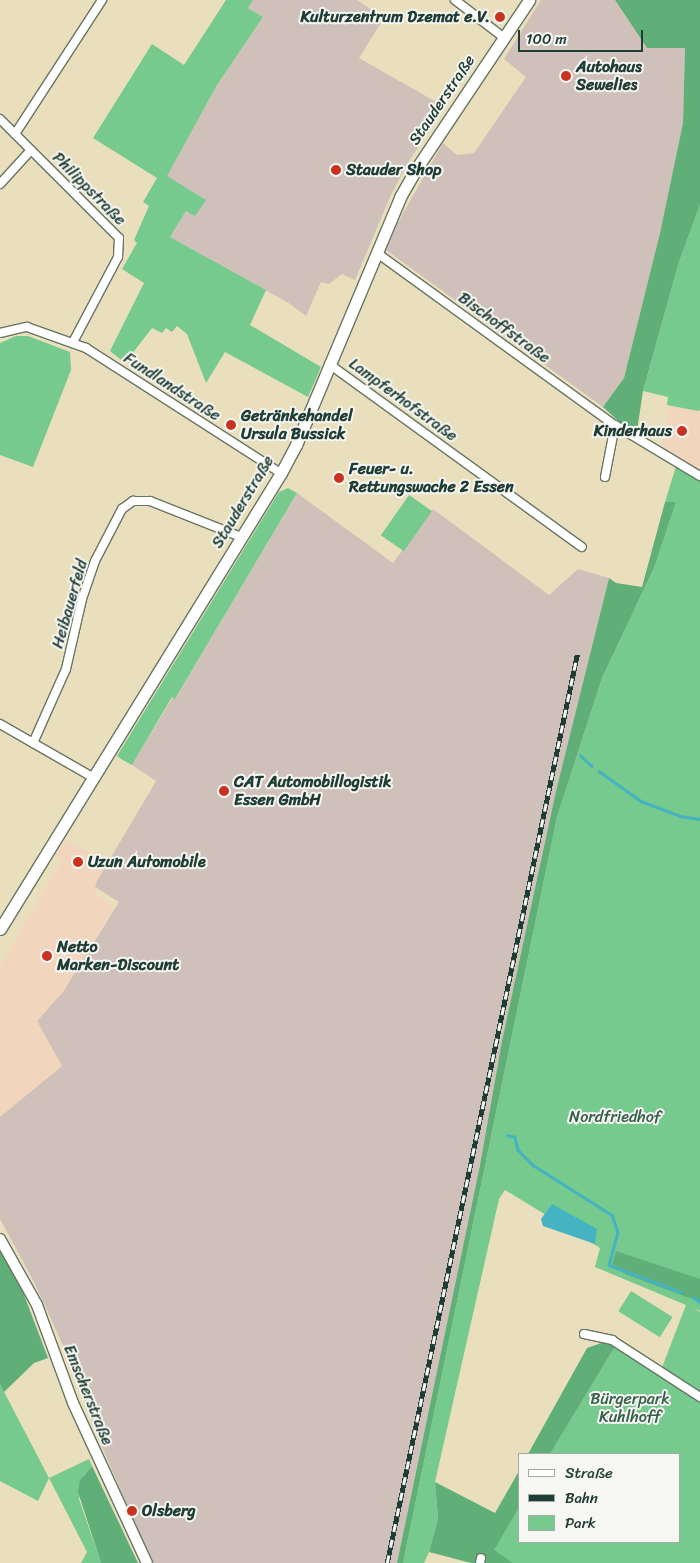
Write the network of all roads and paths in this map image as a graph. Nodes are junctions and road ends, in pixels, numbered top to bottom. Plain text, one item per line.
1 (102, 0) edge
2 (454, 0) edge
3 (529, 0) edge
4 (503, 37) junction
5 (0, 119) edge
6 (15, 134) junction
7 (31, 150) junction
8 (0, 184) edge
9 (377, 253) junction
10 (0, 333) edge
11 (73, 342) junction
12 (329, 364) junction
13 (615, 425) junction
14 (281, 473) junction
15 (700, 476) edge
16 (605, 477) dead end
17 (241, 536) junction
18 (582, 546) dead end
19 (0, 724) edge
20 (33, 743) junction
21 (94, 778) junction
22 (0, 930) edge
23 (0, 1240) edge
24 (584, 1334) dead end
25 (700, 1397) edge
26 (147, 1563) edge

1 - 6 street
2 - 4 street
3 - 4 main road, Stauderstraße
4 - 9 main road, Stauderstraße
5 - 6 street, Philippstraße
6 - 7 street, Philippstraße
7 - 8 street
7 - 11 street, Philippstraße
9 - 12 main road, Stauderstraße
9 - 13 street, Bischoffstraße
10 - 11 street, Fundlandstraße
11 - 14 street, Fundlandstraße
12 - 14 main road, Stauderstraße
12 - 18 street, Lampferhofstraße
13 - 15 street, Bischoffstraße
13 - 16 street
14 - 17 main road, Stauderstraße
17 - 20 street, Heibauerfeld
17 - 21 main road, Stauderstraße
19 - 20 street
20 - 21 street
21 - 22 main road, Stauderstraße
23 - 26 street, Emscherstraße
24 - 25 street

